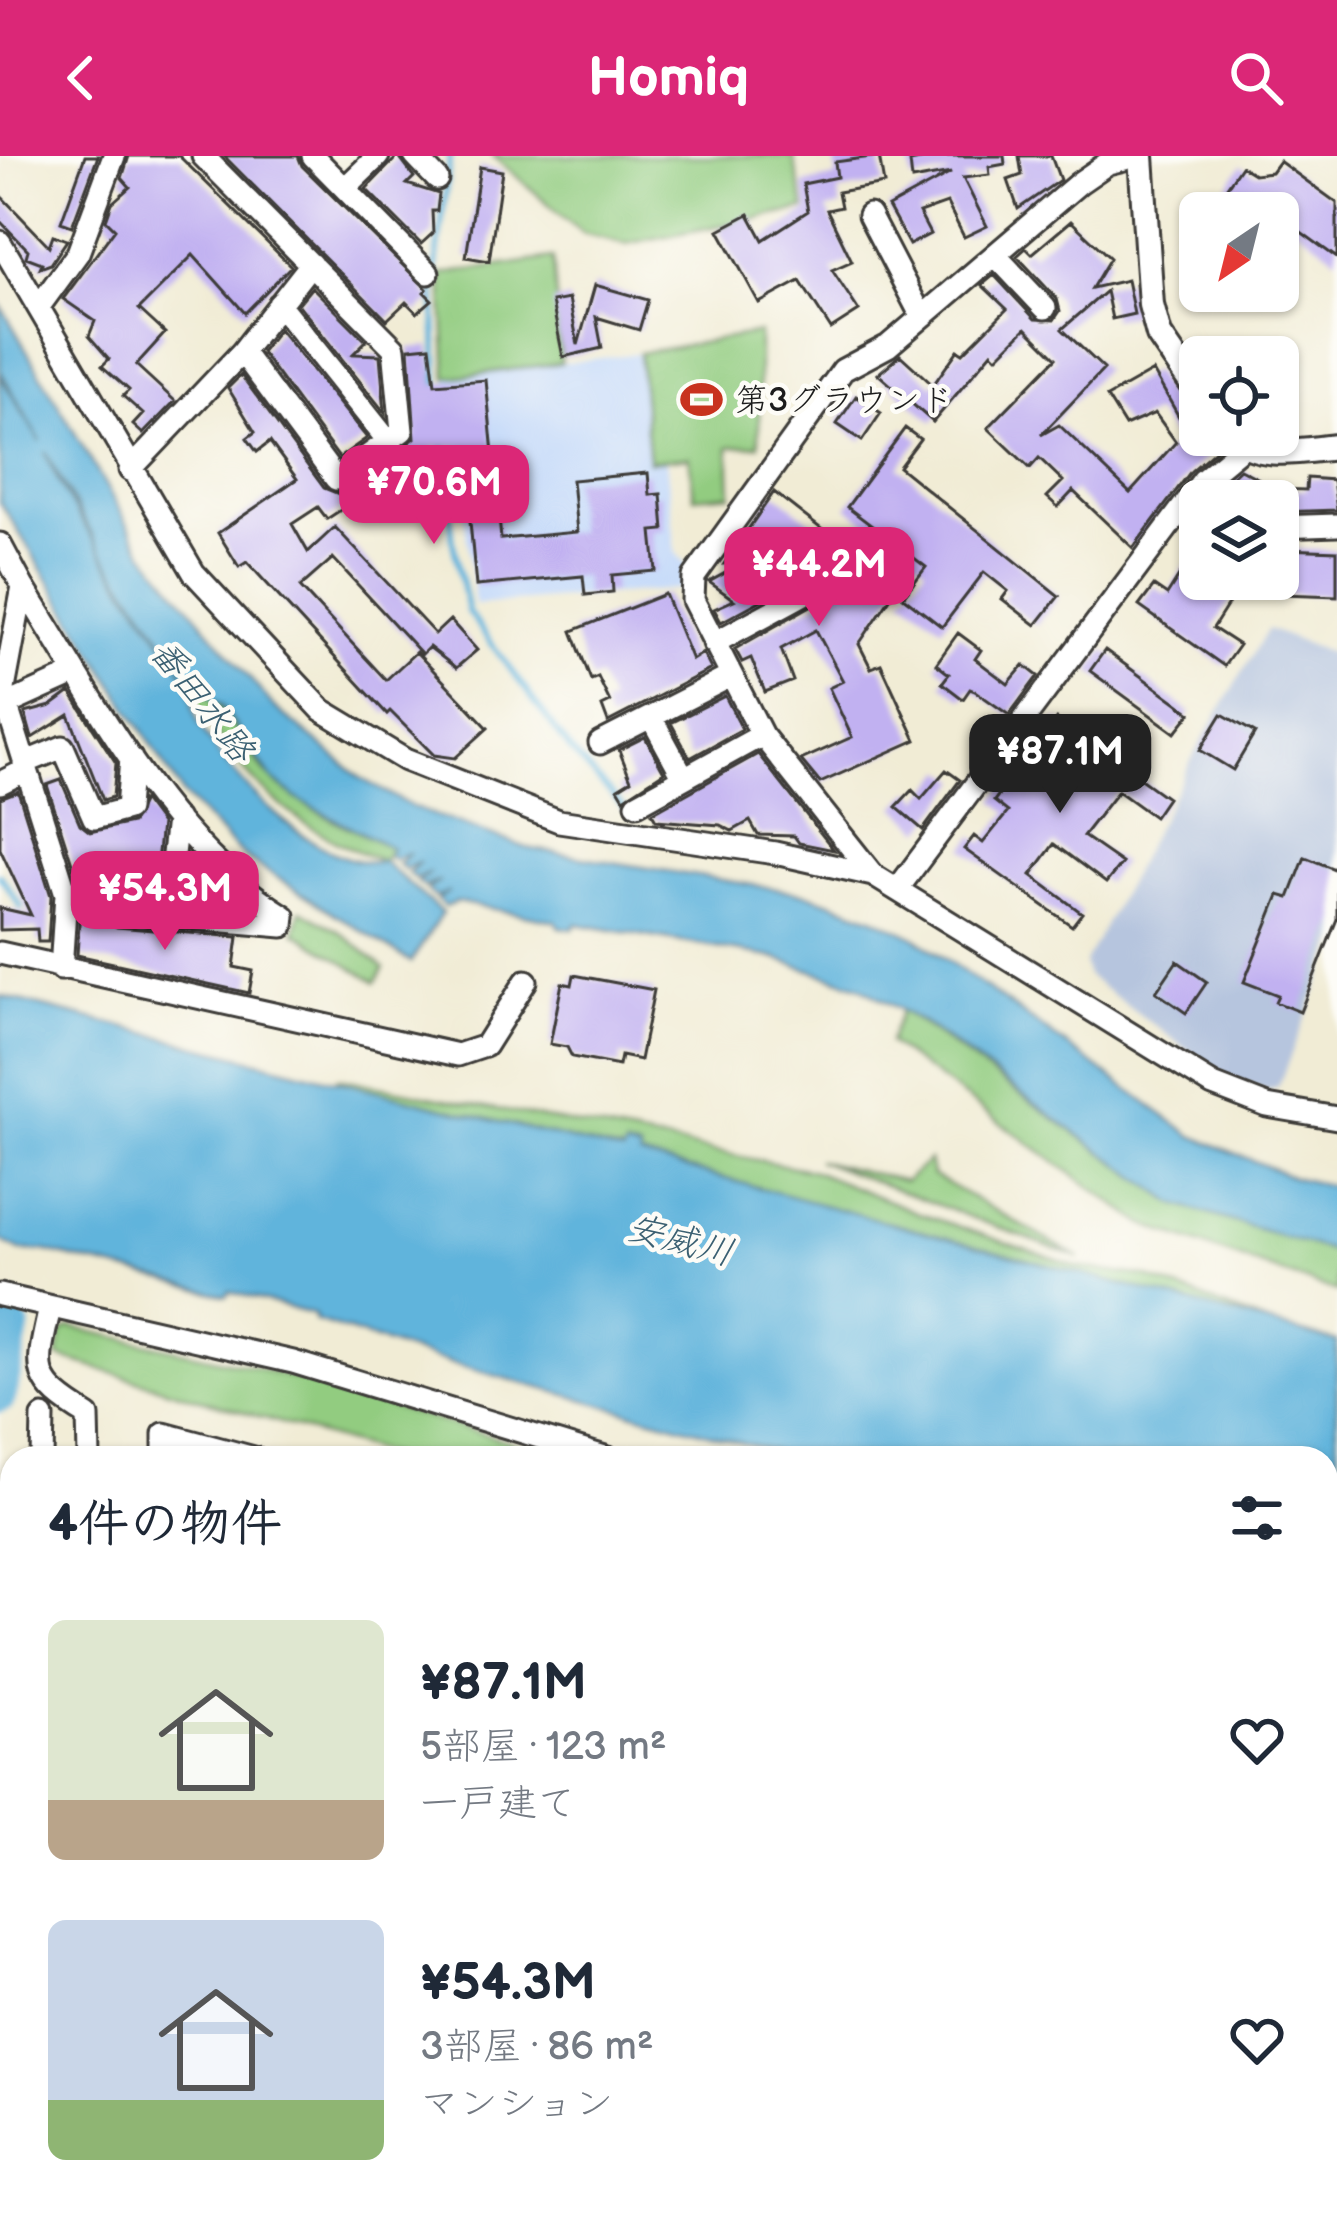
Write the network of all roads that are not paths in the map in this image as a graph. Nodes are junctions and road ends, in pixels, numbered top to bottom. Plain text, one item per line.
1 (114, 156) edge
2 (203, 156) edge
3 (313, 156) edge
4 (378, 156) edge
5 (415, 156) edge
6 (1139, 156) edge
7 (437, 179) dead end
8 (345, 188) junction
9 (869, 214) dead end
10 (0, 242) edge
11 (995, 255) junction
12 (311, 264) junction
13 (428, 273) dead end
14 (279, 304) junction
15 (40, 305) junction
16 (1045, 308) dead end
17 (922, 317) junction
18 (242, 352) junction
19 (1179, 364) edge
20 (388, 441) junction
21 (1337, 447) edge
22 (1299, 450) edge
23 (1225, 456) edge
24 (130, 470) junction
25 (1204, 480) edge
26 (1179, 524) edge
27 (1337, 525) edge
28 (1299, 526) edge
29 (0, 544) edge
30 (820, 573) dead end
31 (23, 587) junction
32 (714, 643) junction
33 (4, 663) edge
34 (731, 676) junction
35 (68, 677) dead end
36 (6, 705) junction
37 (651, 717) junction
38 (762, 735) junction
39 (599, 743) dead end
40 (131, 758) junction
41 (25, 766) junction
42 (684, 778) junction
43 (0, 783) edge
44 (638, 804) dead end
45 (177, 820) junction
46 (873, 875) junction
47 (899, 887) junction
48 (66, 894) junction
49 (166, 916) junction
50 (0, 953) edge
51 (61, 969) junction
52 (526, 981) dead end
53 (1337, 1118) edge
54 (0, 1295) edge
55 (50, 1307) junction
56 (43, 1417) dead end
57 (42, 1446) edge
58 (88, 1446) edge
59 (164, 1446) edge
60 (209, 1446) edge
61 (569, 1446) edge

1 - 15 street
2 - 12 street
3 - 8 street
4 - 8 street
5 - 7 street
6 - 11 street
6 - 19 street
8 - 13 street
9 - 17 street
10 - 15 street
11 - 16 street
11 - 17 street
12 - 14 street
12 - 20 street
14 - 18 street
14 - 20 street
15 - 24 street
17 - 32 street
18 - 20 street
18 - 24 street
21 - 22 street
23 - 25 street
24 - 46 street
26 - 47 street
27 - 28 street
29 - 31 street
30 - 32 street
31 - 33 street
31 - 40 street
32 - 34 street
33 - 36 street
34 - 37 street
34 - 38 street
35 - 36 street
36 - 41 street
37 - 39 street
37 - 42 street
38 - 42 street
38 - 46 street
40 - 41 street
40 - 45 street
41 - 43 street
41 - 48 street
42 - 44 street
45 - 49 street
45 - 49 street
46 - 47 street
47 - 53 street
48 - 49 street
48 - 51 street
50 - 51 street
51 - 52 street
54 - 55 street
55 - 58 street
55 - 61 street
56 - 57 street
59 - 60 street

